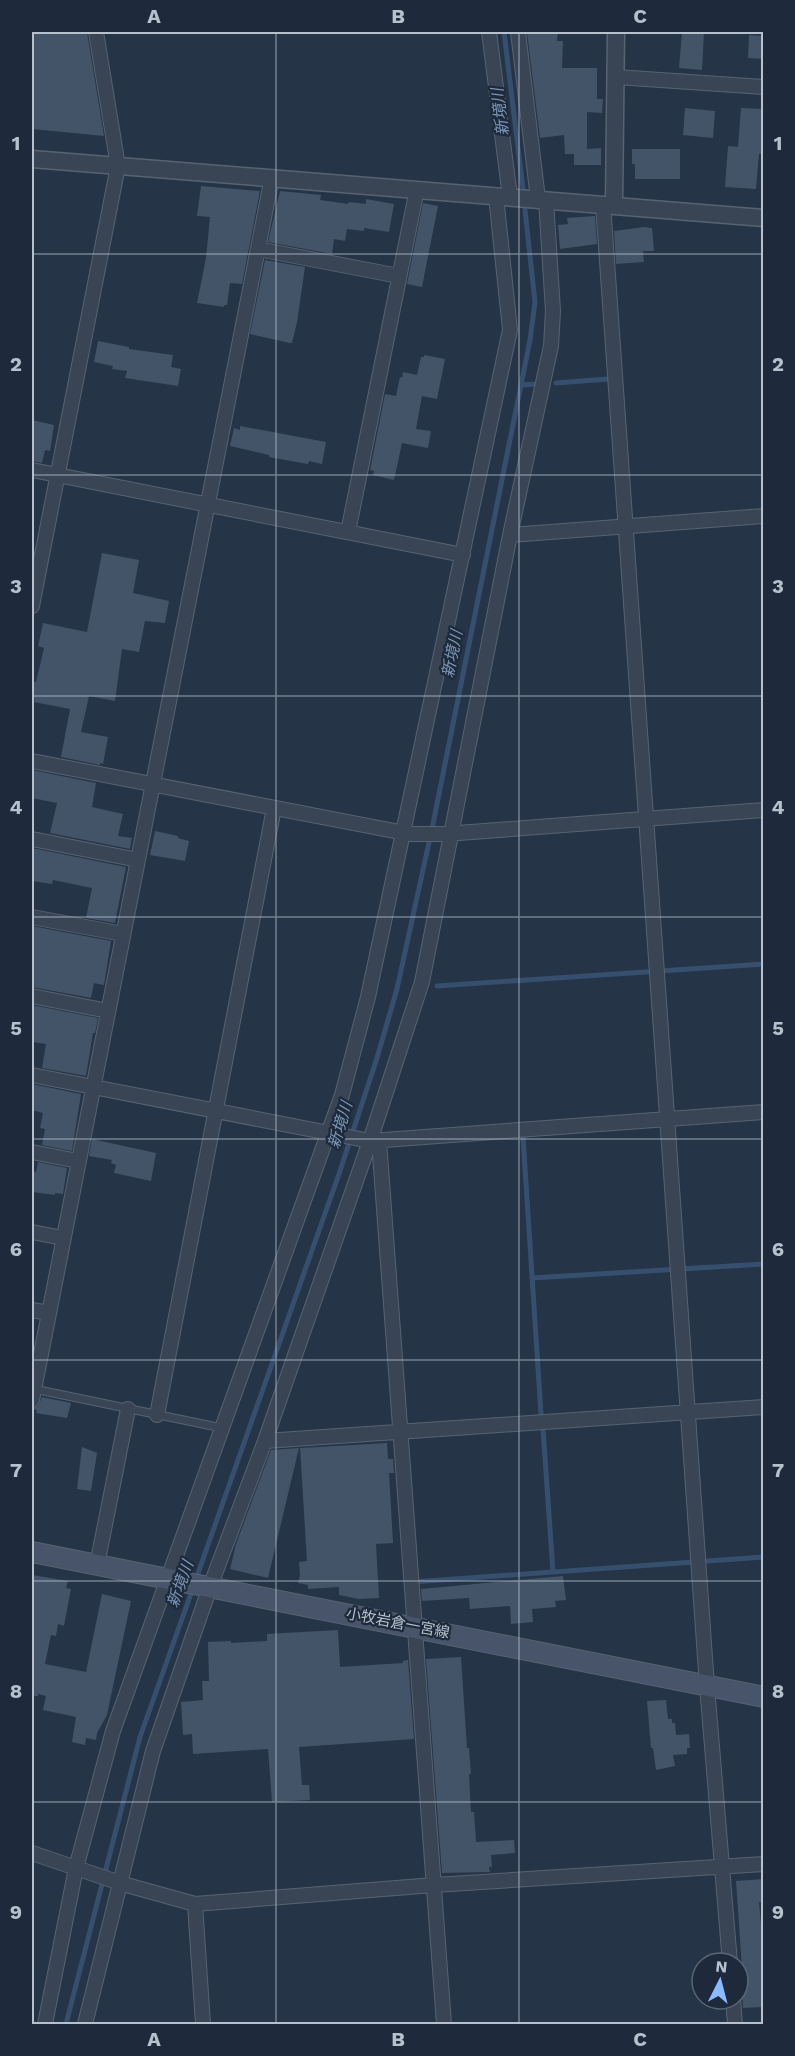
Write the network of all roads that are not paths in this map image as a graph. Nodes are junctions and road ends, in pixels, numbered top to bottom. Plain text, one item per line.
1 (96, 32) edge
2 (489, 32) edge
3 (518, 32) edge
4 (616, 32) edge
5 (616, 77) junction
6 (764, 87) edge
7 (32, 159) edge
8 (118, 166) junction
9 (272, 177) junction
10 (417, 189) junction
11 (503, 196) junction
12 (542, 199) junction
13 (608, 205) junction
14 (764, 218) edge
15 (258, 249) junction
16 (399, 276) junction
17 (32, 470) edge
18 (57, 476) junction
19 (207, 505) junction
20 (764, 516) edge
21 (626, 526) junction
22 (348, 532) junction
23 (510, 535) junction
24 (463, 555) junction
25 (32, 606) edge
26 (32, 760) edge
27 (153, 785) junction
28 (274, 808) junction
29 (764, 810) edge
30 (645, 819) junction
31 (448, 833) junction
32 (407, 834) junction
33 (32, 839) edge
34 (138, 860) junction
35 (32, 917) edge
36 (123, 934) junction
37 (32, 996) edge
38 (108, 1011) junction
39 (32, 1075) edge
40 (93, 1087) junction
41 (216, 1112) junction
42 (764, 1112) edge
43 (668, 1120) junction
44 (330, 1134) junction
45 (371, 1141) junction
46 (32, 1152) edge
47 (78, 1161) junction
48 (32, 1232) edge
49 (63, 1238) junction
50 (32, 1310) edge
51 (49, 1313) junction
52 (32, 1392) edge
53 (764, 1407) edge
54 (128, 1409) junction
55 (689, 1412) junction
56 (157, 1414) junction
57 (223, 1428) junction
58 (401, 1432) junction
59 (265, 1441) junction
60 (32, 1552) edge
61 (97, 1565) junction
62 (171, 1579) junction
63 (208, 1586) junction
64 (416, 1627) junction
65 (707, 1686) junction
66 (764, 1697) edge
67 (32, 1853) edge
68 (764, 1864) edge
69 (723, 1867) junction
70 (76, 1868) junction
71 (116, 1882) junction
72 (434, 1885) junction
73 (195, 1904) junction
74 (729, 1951) edge
75 (45, 2025) edge
76 (85, 2025) edge
77 (203, 2025) edge
78 (444, 2025) edge

1 - 8 street
2 - 11 street
3 - 12 street
4 - 5 street
5 - 6 street
5 - 13 street
7 - 8 street
8 - 9 street
8 - 18 street
9 - 10 street
9 - 15 street
10 - 11 street
10 - 16 street
11 - 12 street
11 - 24 street
12 - 13 street
12 - 23 street
13 - 14 street
13 - 21 street
15 - 16 street
15 - 19 street
16 - 22 street
17 - 18 street
18 - 19 street
18 - 25 street
19 - 22 street
19 - 27 street
20 - 21 street
21 - 23 street
21 - 30 street
22 - 24 street
23 - 31 street
24 - 32 street
26 - 27 street
27 - 28 street
27 - 34 street
28 - 32 street
28 - 41 street
29 - 30 street
30 - 31 street
30 - 43 street
31 - 32 street
31 - 45 street
32 - 44 street
33 - 34 street
34 - 36 street
35 - 36 street
36 - 38 street
37 - 38 street
38 - 40 street
39 - 40 street
40 - 41 street
40 - 47 street
41 - 44 street
41 - 56 street
42 - 43 street
43 - 45 street
43 - 55 street
44 - 45 street
44 - 57 street
45 - 58 street
45 - 59 street
46 - 47 street
47 - 49 street
48 - 49 street
49 - 51 street
50 - 51 street
51 - 52 street
52 - 54 lane
53 - 55 street
54 - 56 lane
54 - 61 street
55 - 58 street
55 - 65 street
56 - 57 lane
57 - 62 street
58 - 59 street
58 - 64 street
59 - 63 street
60 - 61 main road, 小牧岩倉一宮線
61 - 62 main road, 小牧岩倉一宮線
62 - 63 main road, 小牧岩倉一宮線
62 - 70 street
63 - 64 main road, 小牧岩倉一宮線
63 - 71 street
64 - 65 main road, 小牧岩倉一宮線
64 - 72 street
65 - 66 main road, 小牧岩倉一宮線
65 - 69 street
67 - 70 street
68 - 69 street
69 - 72 street
69 - 74 street
70 - 71 street
70 - 75 street
71 - 73 street
71 - 76 street
72 - 73 street
72 - 78 street
73 - 77 street

